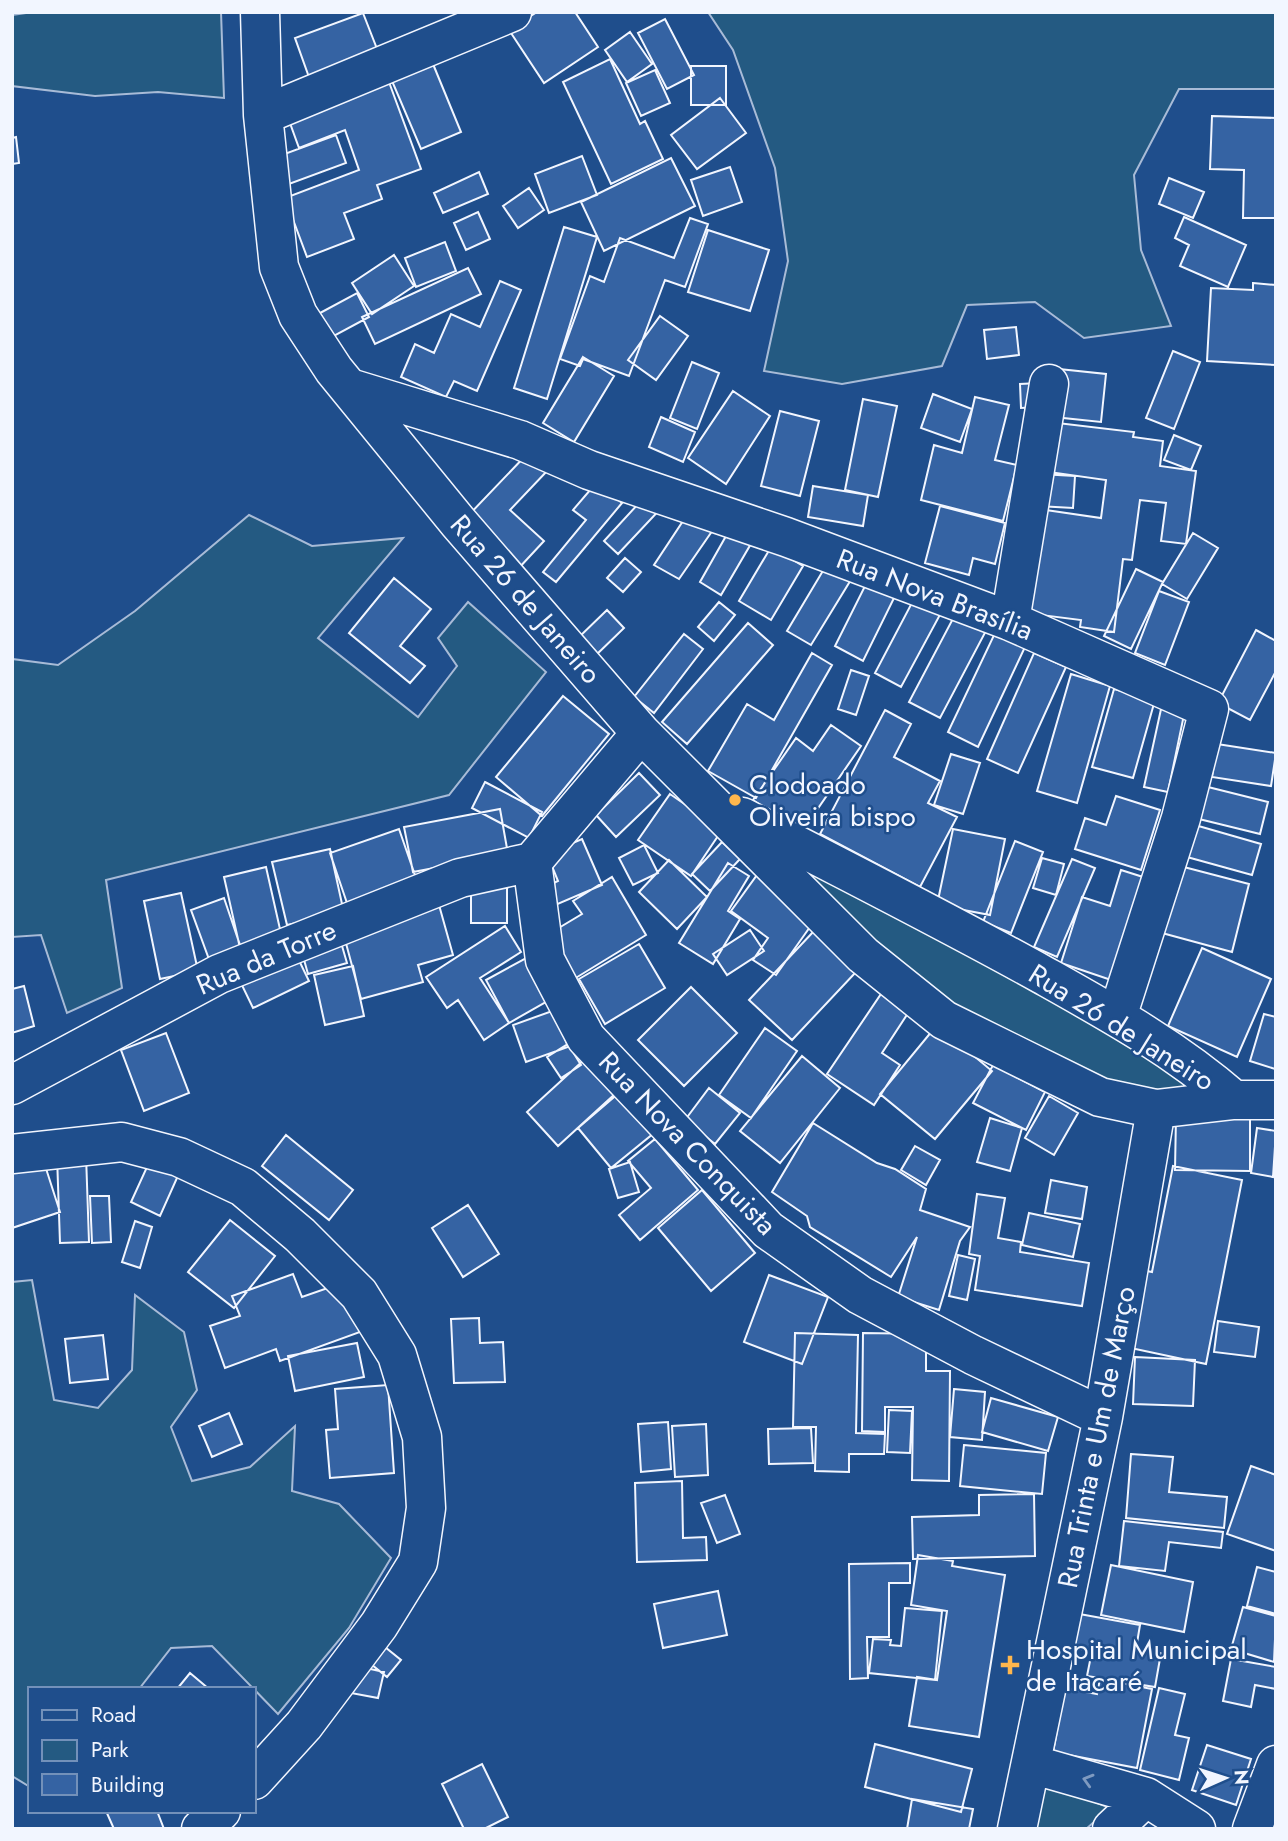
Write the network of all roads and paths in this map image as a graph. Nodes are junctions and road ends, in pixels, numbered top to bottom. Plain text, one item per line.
1 (260, 12) edge
2 (512, 12) edge
3 (263, 115) junction
4 (1049, 384) dead end
5 (353, 389) junction
6 (1010, 621) junction
7 (641, 733) junction
8 (709, 800) junction
9 (532, 862) junction
10 (1117, 1017) junction
11 (12, 1085) edge
12 (1234, 1100) junction
13 (1276, 1100) edge
14 (1156, 1109) junction
15 (12, 1154) edge
16 (1103, 1417) junction
17 (1031, 1763) junction
18 (1276, 1765) edge
19 (256, 1778) edge
20 (1146, 1797) junction
21 (219, 1813) edge
22 (201, 1829) edge
23 (1017, 1829) edge
24 (1112, 1829) edge
25 (1196, 1829) edge
26 (1252, 1829) edge

1 - 3 street, Rua 26 de Janeiro
2 - 3 street
3 - 5 street, Rua 26 de Janeiro
4 - 6 street
5 - 6 street, Rua Nova Brasília
5 - 7 street, Rua 26 de Janeiro
6 - 10 street, Rua Nova Brasília
7 - 8 street, Rua 26 de Janeiro
7 - 9 street
8 - 10 street, Rua 26 de Janeiro
8 - 14 street, Rua 26 de Janeiro
9 - 11 street, Rua da Torre
9 - 16 street, Rua Nova Conquista
10 - 12 street, Rua 26 de Janeiro
12 - 13 street
12 - 14 street, Rua 26 de Janeiro
14 - 16 street, Rua Trinta e Um de Março
15 - 19 street
16 - 17 street, Rua Trinta e Um de Março
20 -> 17 street
17 - 23 street, Rua Trinta e Um de Março
18 - 26 street
20 - 24 street
20 - 25 street
21 - 22 street

